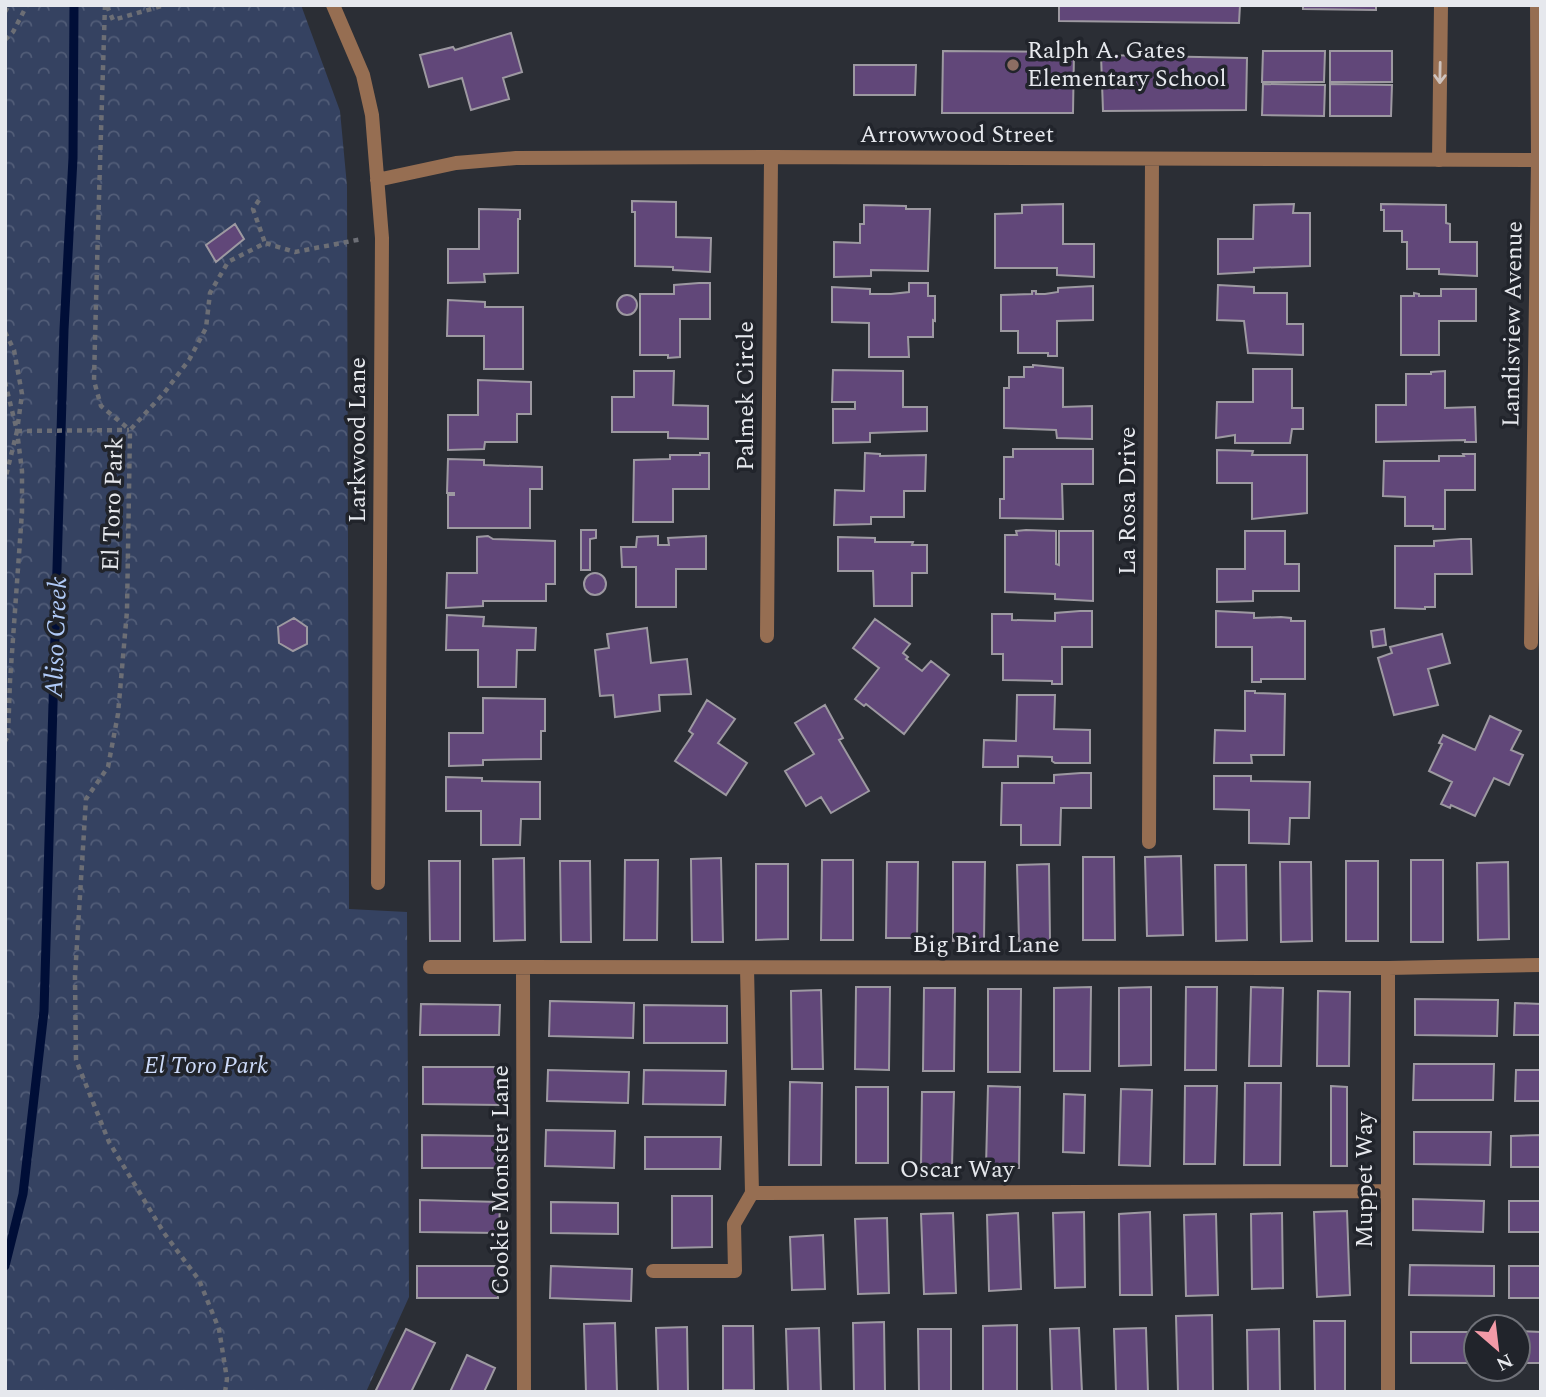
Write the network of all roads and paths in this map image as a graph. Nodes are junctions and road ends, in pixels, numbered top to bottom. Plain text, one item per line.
1 (9, 5) edge
2 (27, 5) edge
3 (106, 5) edge
4 (165, 5) edge
5 (333, 5) edge
6 (1441, 5) edge
7 (1537, 5) edge
8 (5, 12) edge
9 (5, 40) edge
10 (771, 157) junction
11 (1152, 159) junction
12 (1439, 160) junction
13 (1538, 160) junction
14 (377, 180) junction
15 (258, 200) dead end
16 (382, 238) junction
17 (265, 243) junction
18 (5, 332) edge
19 (5, 382) edge
20 (130, 430) junction
21 (17, 431) junction
22 (5, 480) edge
23 (767, 636) dead end
24 (1531, 643) dead end
25 (5, 741) edge
26 (1149, 842) dead end
27 (378, 883) dead end
28 (1541, 965) edge
29 (430, 967) dead end
30 (523, 968) junction
31 (747, 968) junction
32 (1388, 968) junction
33 (1387, 1191) junction
34 (752, 1193) junction
35 (653, 1272) dead end
36 (225, 1392) edge
37 (524, 1392) edge
38 (1388, 1392) edge

1 - 8 path
2 - 9 path
3 - 4 path
3 - 20 path
5 - 14 street, Larkwood Lane
6 -> 12 street
7 - 13 street, Landisview Avenue
10 - 11 street, Arrowwood Street
10 - 14 street, Arrowwood Street
10 - 23 street, Palmek Circle
11 - 12 street, Arrowwood Street
11 - 26 street, La Rosa Drive
12 - 13 street, Arrowwood Street
13 - 24 street, Landisview Avenue
14 - 16 street, Larkwood Lane
15 - 17 path
16 - 17 path
16 - 27 street, Larkwood Lane
17 - 20 path, El Toro Park
18 - 21 path
19 - 21 path
20 - 21 path
20 - 36 path, El Toro Park
21 - 22 path
21 - 25 path
28 - 32 street, Big Bird Lane
29 - 30 street, Big Bird Lane
30 - 31 street, Big Bird Lane
30 - 37 street, Cookie Monster Lane
31 - 32 street, Big Bird Lane
31 - 34 street
32 - 33 street, Muppet Way
33 - 34 street, Oscar Way
33 - 38 street, Muppet Way
34 - 35 street

